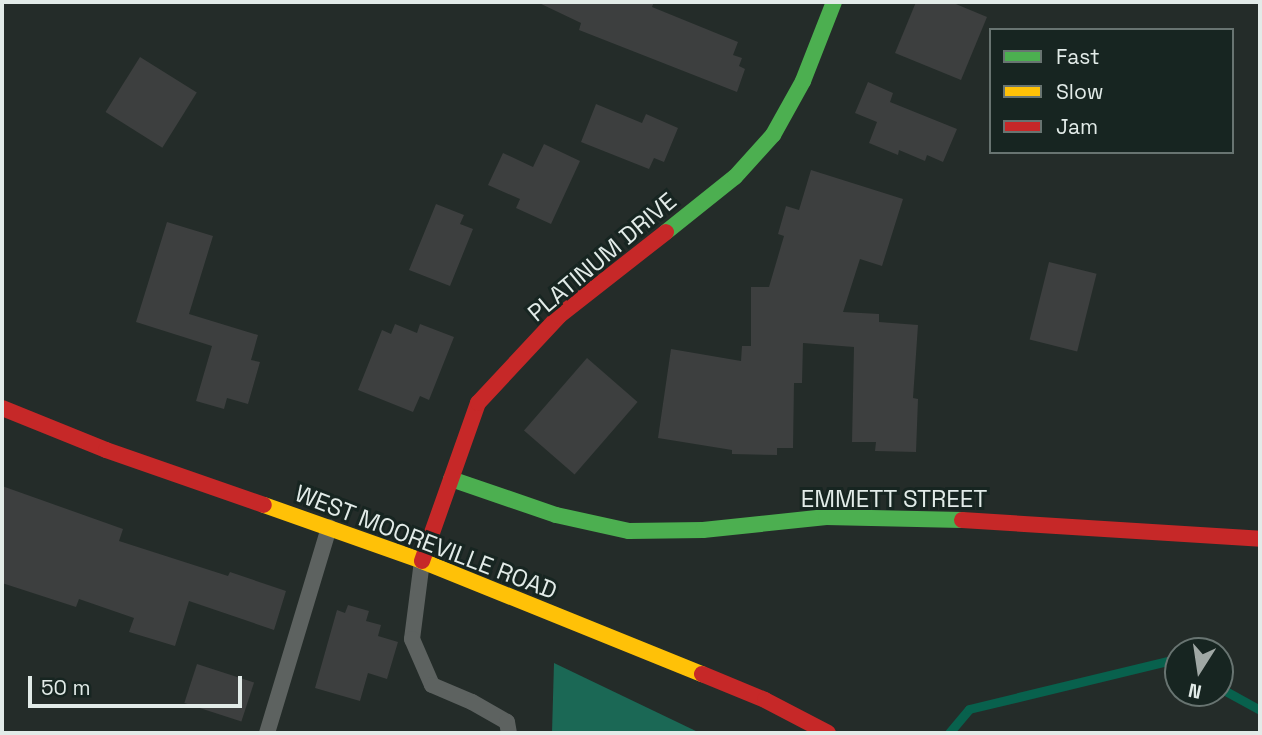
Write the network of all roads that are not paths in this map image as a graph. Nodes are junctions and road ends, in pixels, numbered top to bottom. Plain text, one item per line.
1 (834, 2) edge
2 (2, 408) edge
3 (451, 480) junction
4 (329, 527) junction
5 (1260, 539) edge
6 (422, 561) junction
7 (267, 733) edge
8 (509, 733) edge
9 (828, 733) edge

1 - 3 street, PLATINUM DRIVE
2 - 4 street, WEST MOOREVILLE ROAD
3 - 5 street, EMMETT STREET
3 - 6 street, PLATINUM DRIVE
4 - 6 street, WEST MOOREVILLE ROAD
4 - 7 lane
6 - 8 lane
6 - 9 street, WEST MOOREVILLE ROAD

